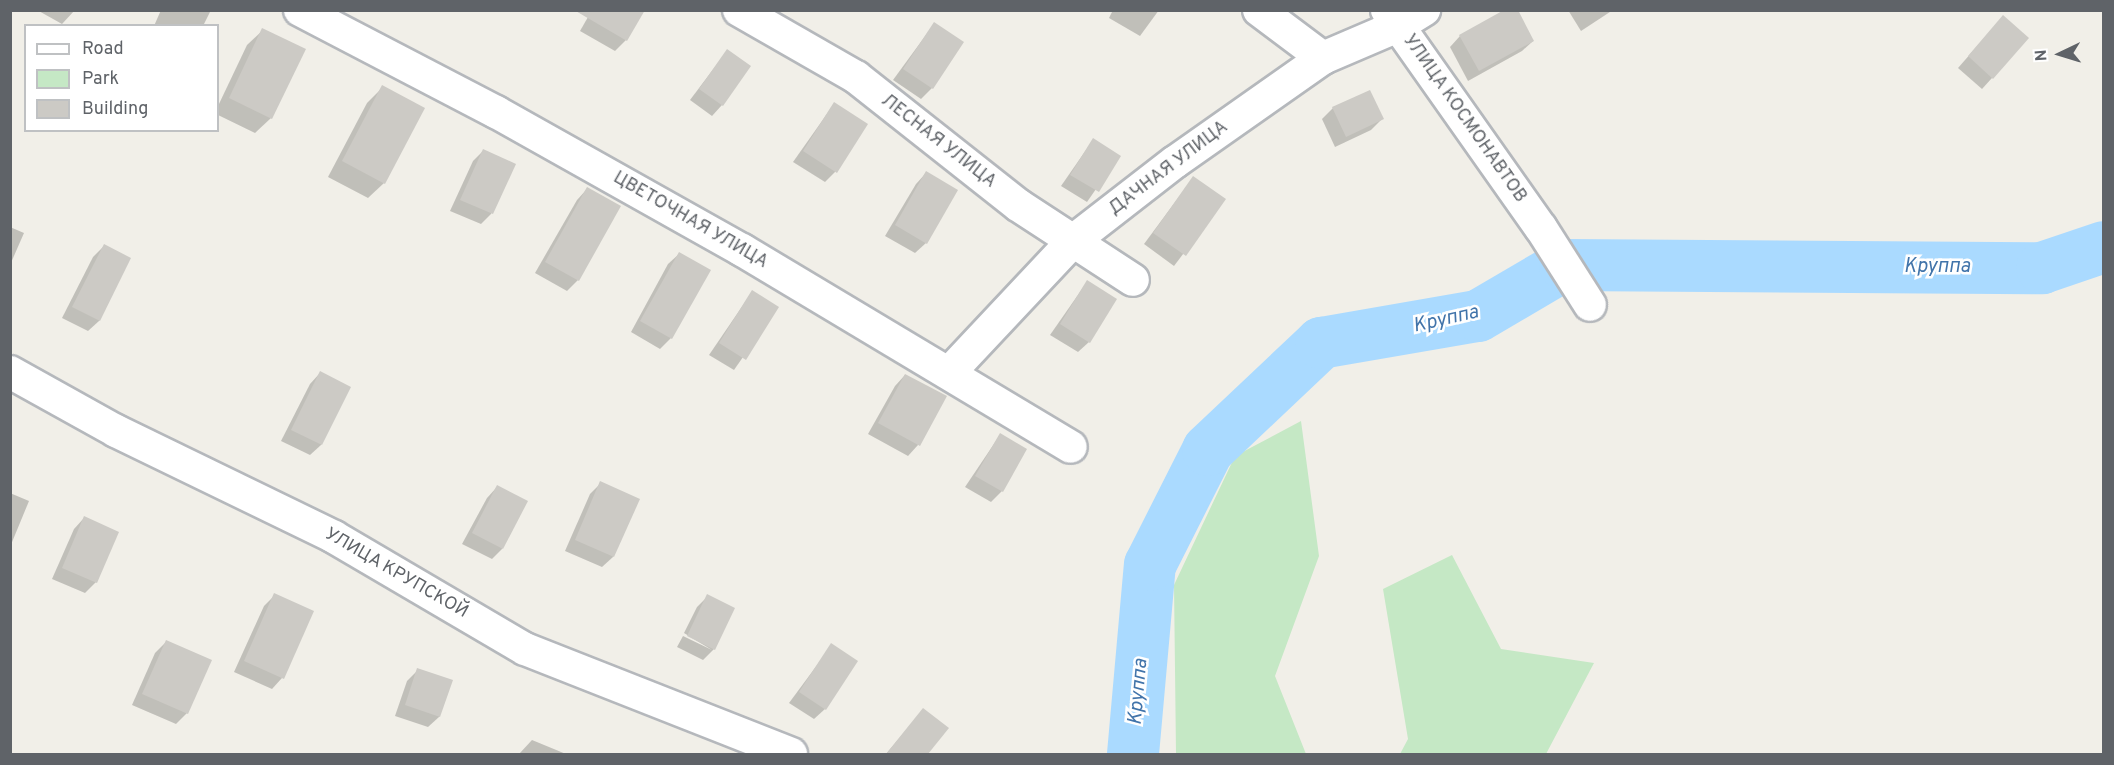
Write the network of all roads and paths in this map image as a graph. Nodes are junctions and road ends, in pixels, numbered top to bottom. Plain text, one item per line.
1 (300, 10) edge
2 (740, 10) edge
3 (1258, 10) edge
4 (1403, 16) edge
5 (1323, 58) junction
6 (1073, 241) junction
7 (1132, 280) dead end
8 (1590, 305) dead end
9 (10, 372) edge
10 (949, 374) junction
11 (1071, 447) dead end
12 (791, 754) edge

1 - 10 street, ЦВЕТОЧНАЯ УЛИЦА
2 - 6 street, ЛЕСНАЯ УЛИЦА
3 - 5 street
4 - 5 street, ДАЧНАЯ УЛИЦА
4 - 8 street, УЛИЦА КОСМОНАВТОВ
5 - 6 street, ДАЧНАЯ УЛИЦА
6 - 7 street, ЛЕСНАЯ УЛИЦА
6 - 10 street, ДАЧНАЯ УЛИЦА
9 - 12 street, УЛИЦА КРУПСКОЙ
10 - 11 street, ЦВЕТОЧНАЯ УЛИЦА

